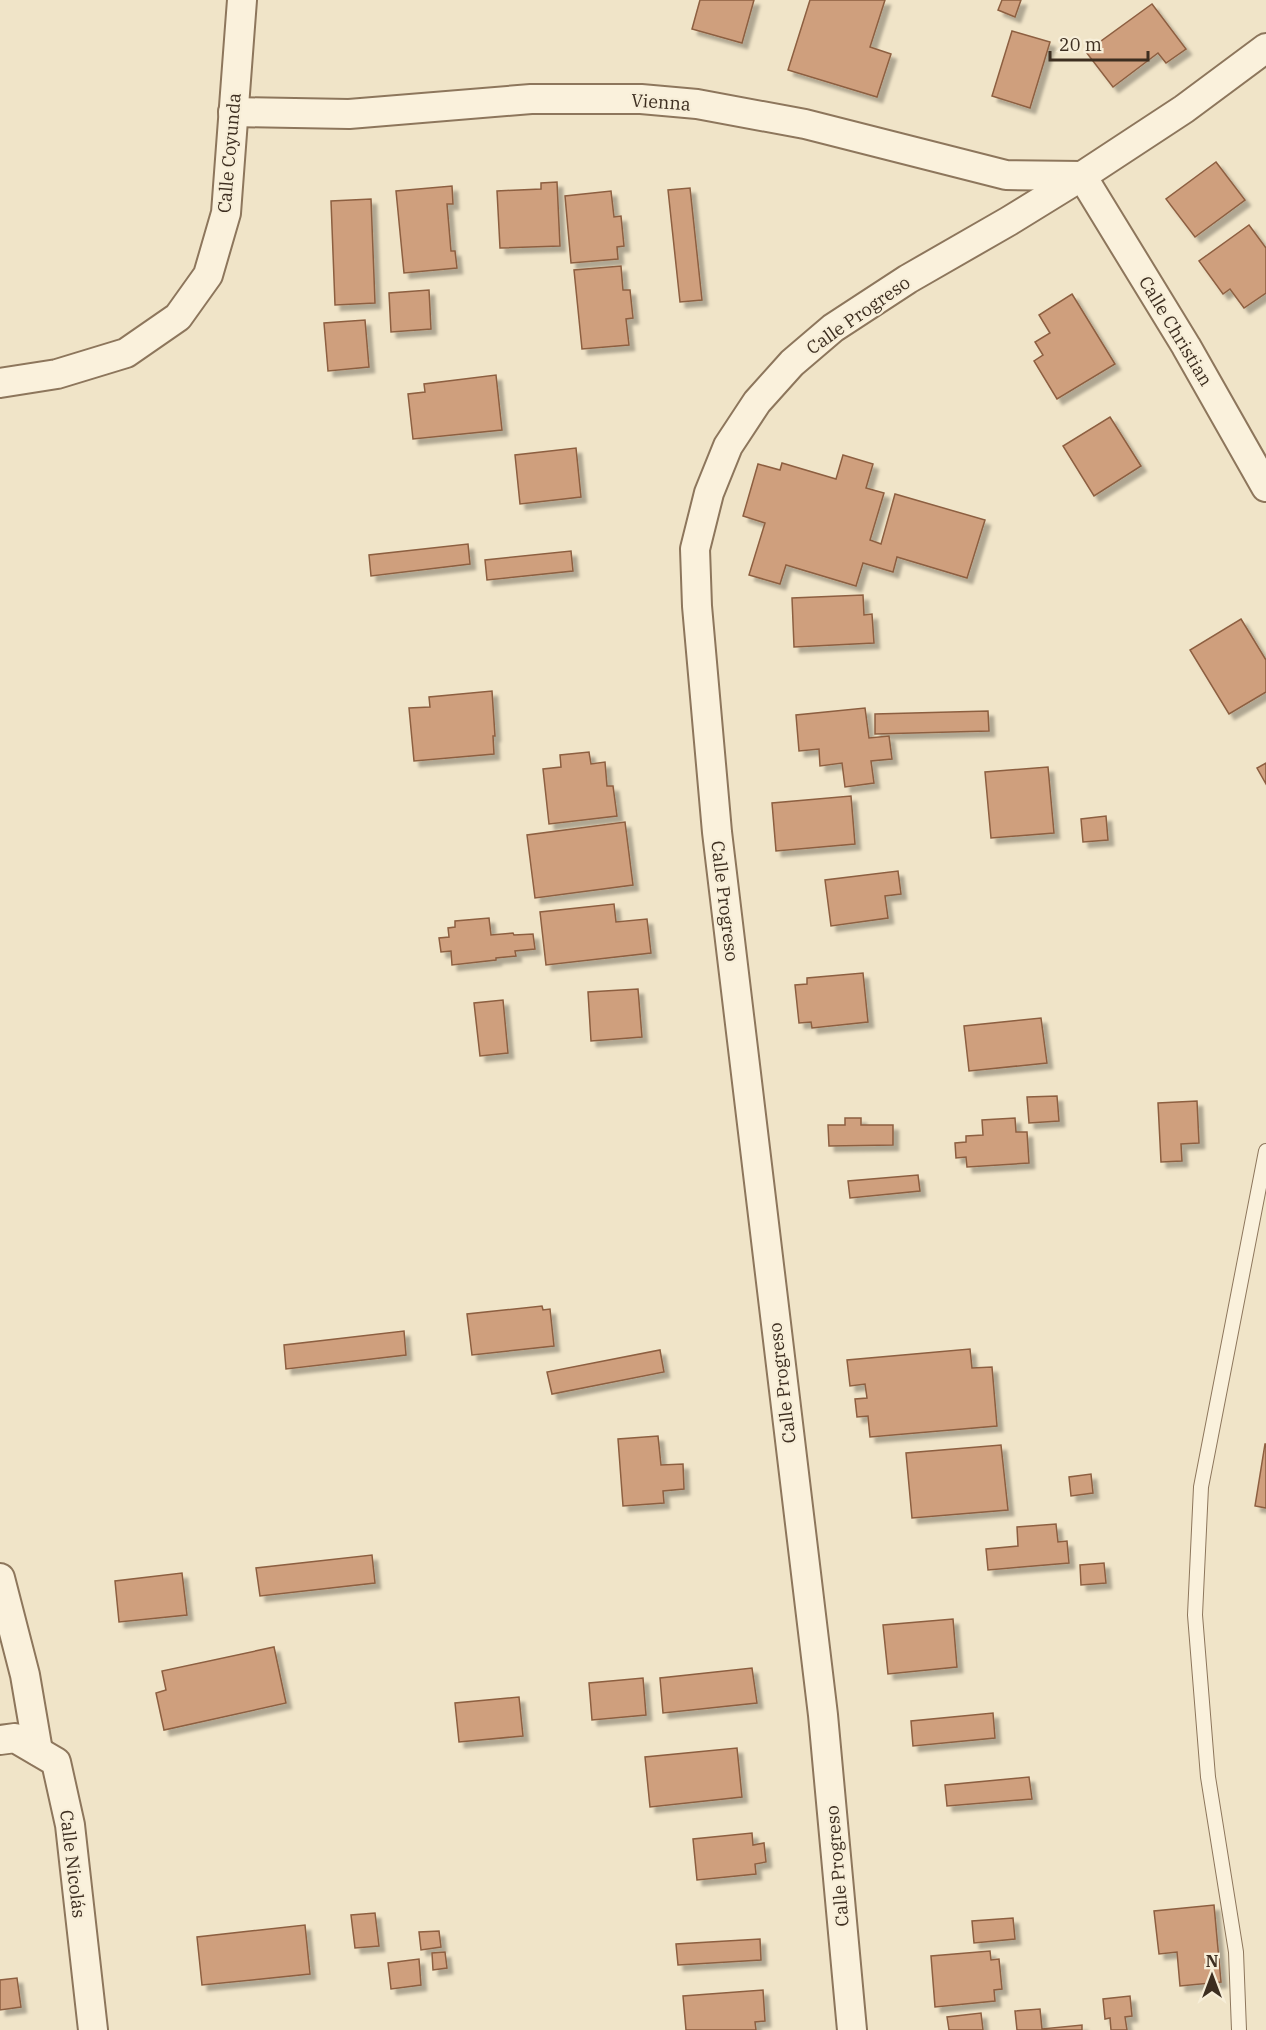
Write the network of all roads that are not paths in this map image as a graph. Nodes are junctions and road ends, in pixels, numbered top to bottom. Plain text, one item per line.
1 (242, 0) edge
2 (1266, 48) edge
3 (232, 112) junction
4 (1082, 176) junction
5 (0, 382) edge
6 (1266, 487) edge
7 (1266, 1151) edge
8 (0, 1578) edge
9 (0, 1740) edge
10 (38, 1751) junction
11 (93, 2030) edge
12 (852, 2030) edge
13 (1239, 2030) edge

1 - 3 street, Calle Coyunda
2 - 4 street, Calle Progreso
3 - 4 street, Vienna
3 - 5 street, Calle Coyunda
4 - 6 street, Calle Christian
4 - 12 street, Calle Progreso
7 - 13 lane
8 - 10 street
9 - 10 street, Calle Nicolás
10 - 11 street, Calle Nicolás

